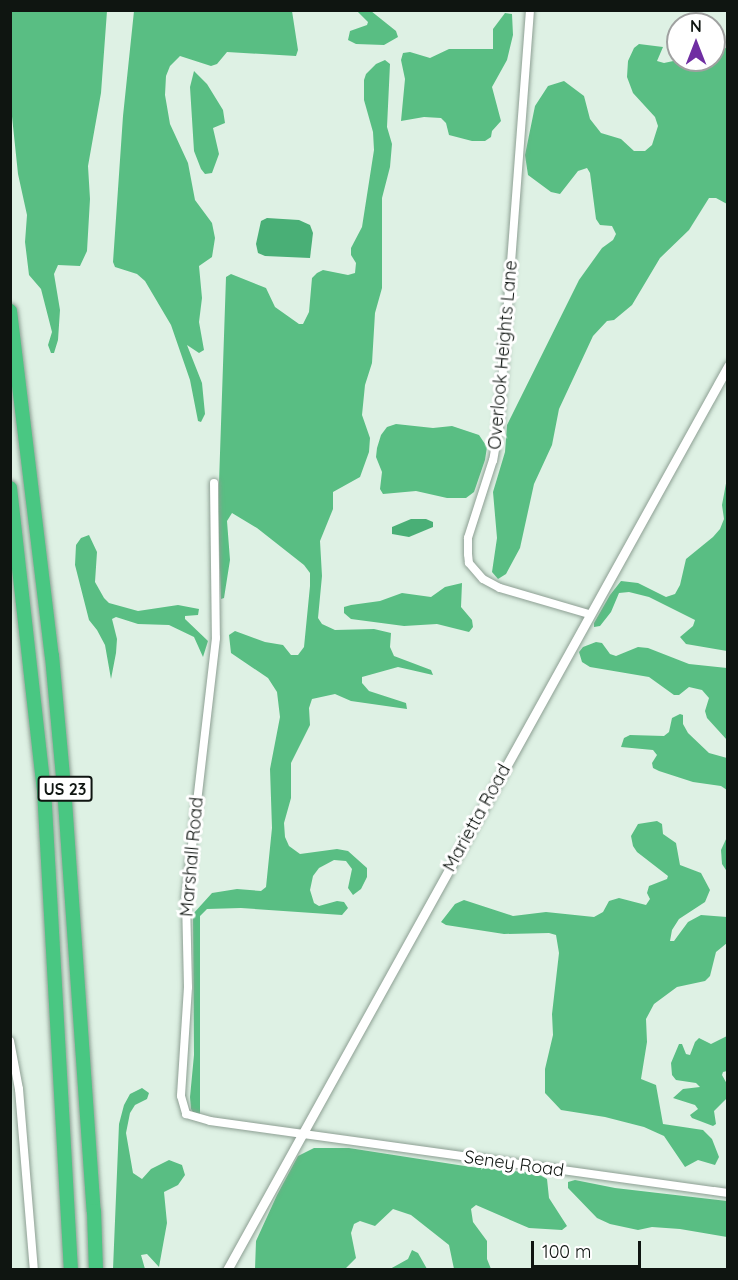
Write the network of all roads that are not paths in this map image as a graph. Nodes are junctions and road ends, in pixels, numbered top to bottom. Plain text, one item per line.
1 (530, 10) edge
2 (10, 311) edge
3 (728, 366) edge
4 (214, 483) dead end
5 (10, 488) edge
6 (589, 614) junction
7 (10, 1041) edge
8 (302, 1134) junction
9 (728, 1193) edge
10 (34, 1269) edge
11 (71, 1269) edge
12 (96, 1269) edge
13 (227, 1269) edge

1 - 6 street, Overlook Heights Lane
2 - 12 highway, US 23
3 - 6 street, Marietta Road
4 - 8 street, Marshall Road
5 - 11 highway, US 23
6 - 8 street, Marietta Road
7 - 10 street
8 - 9 street, Seney Road
8 - 13 street, Marietta Road

